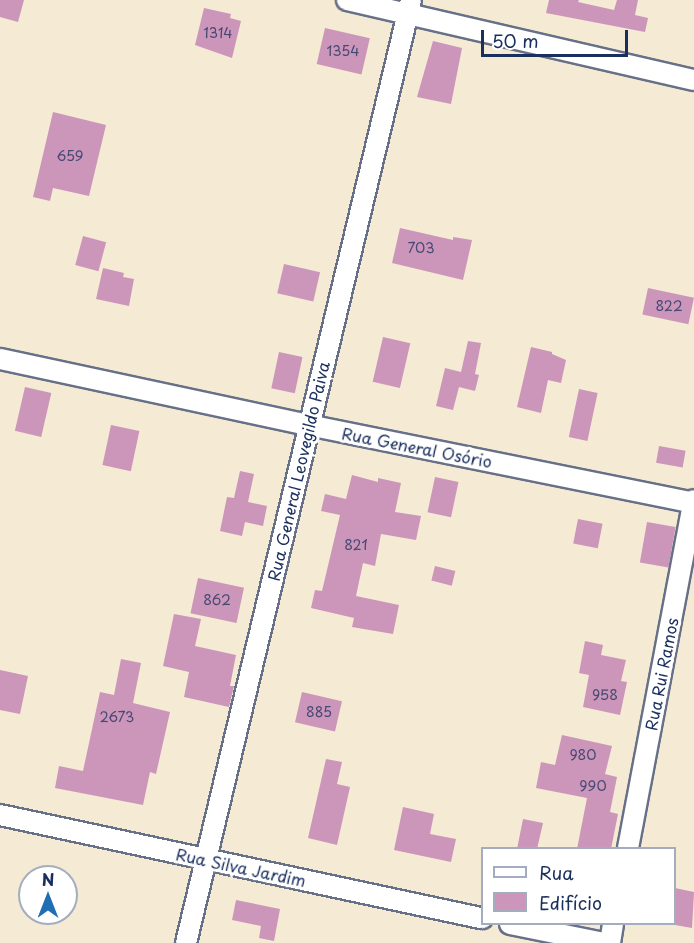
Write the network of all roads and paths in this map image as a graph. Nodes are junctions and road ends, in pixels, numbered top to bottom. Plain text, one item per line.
1 (347, 0) edge
2 (409, 8) edge
3 (694, 80) edge
4 (0, 359) edge
5 (308, 425) junction
6 (694, 502) edge
7 (0, 815) edge
8 (628, 847) edge
9 (206, 860) junction
10 (481, 918) edge
11 (515, 925) edge
12 (614, 925) edge
13 (186, 943) edge
14 (604, 943) edge
15 (610, 943) edge

1 - 2 street
2 - 3 street
2 - 5 street, Rua General Leovegildo Paiva
4 - 5 street, Rua General Osório
5 - 6 street, Rua General Osório
5 - 9 street, Rua General Leovegildo Paiva
6 - 8 street, Rua Rui Ramos
7 - 9 street, Rua Silva Jardim
9 - 10 street, Rua Silva Jardim
9 - 13 street, Rua General Leovegildo Paiva
11 - 14 street
12 - 15 street

